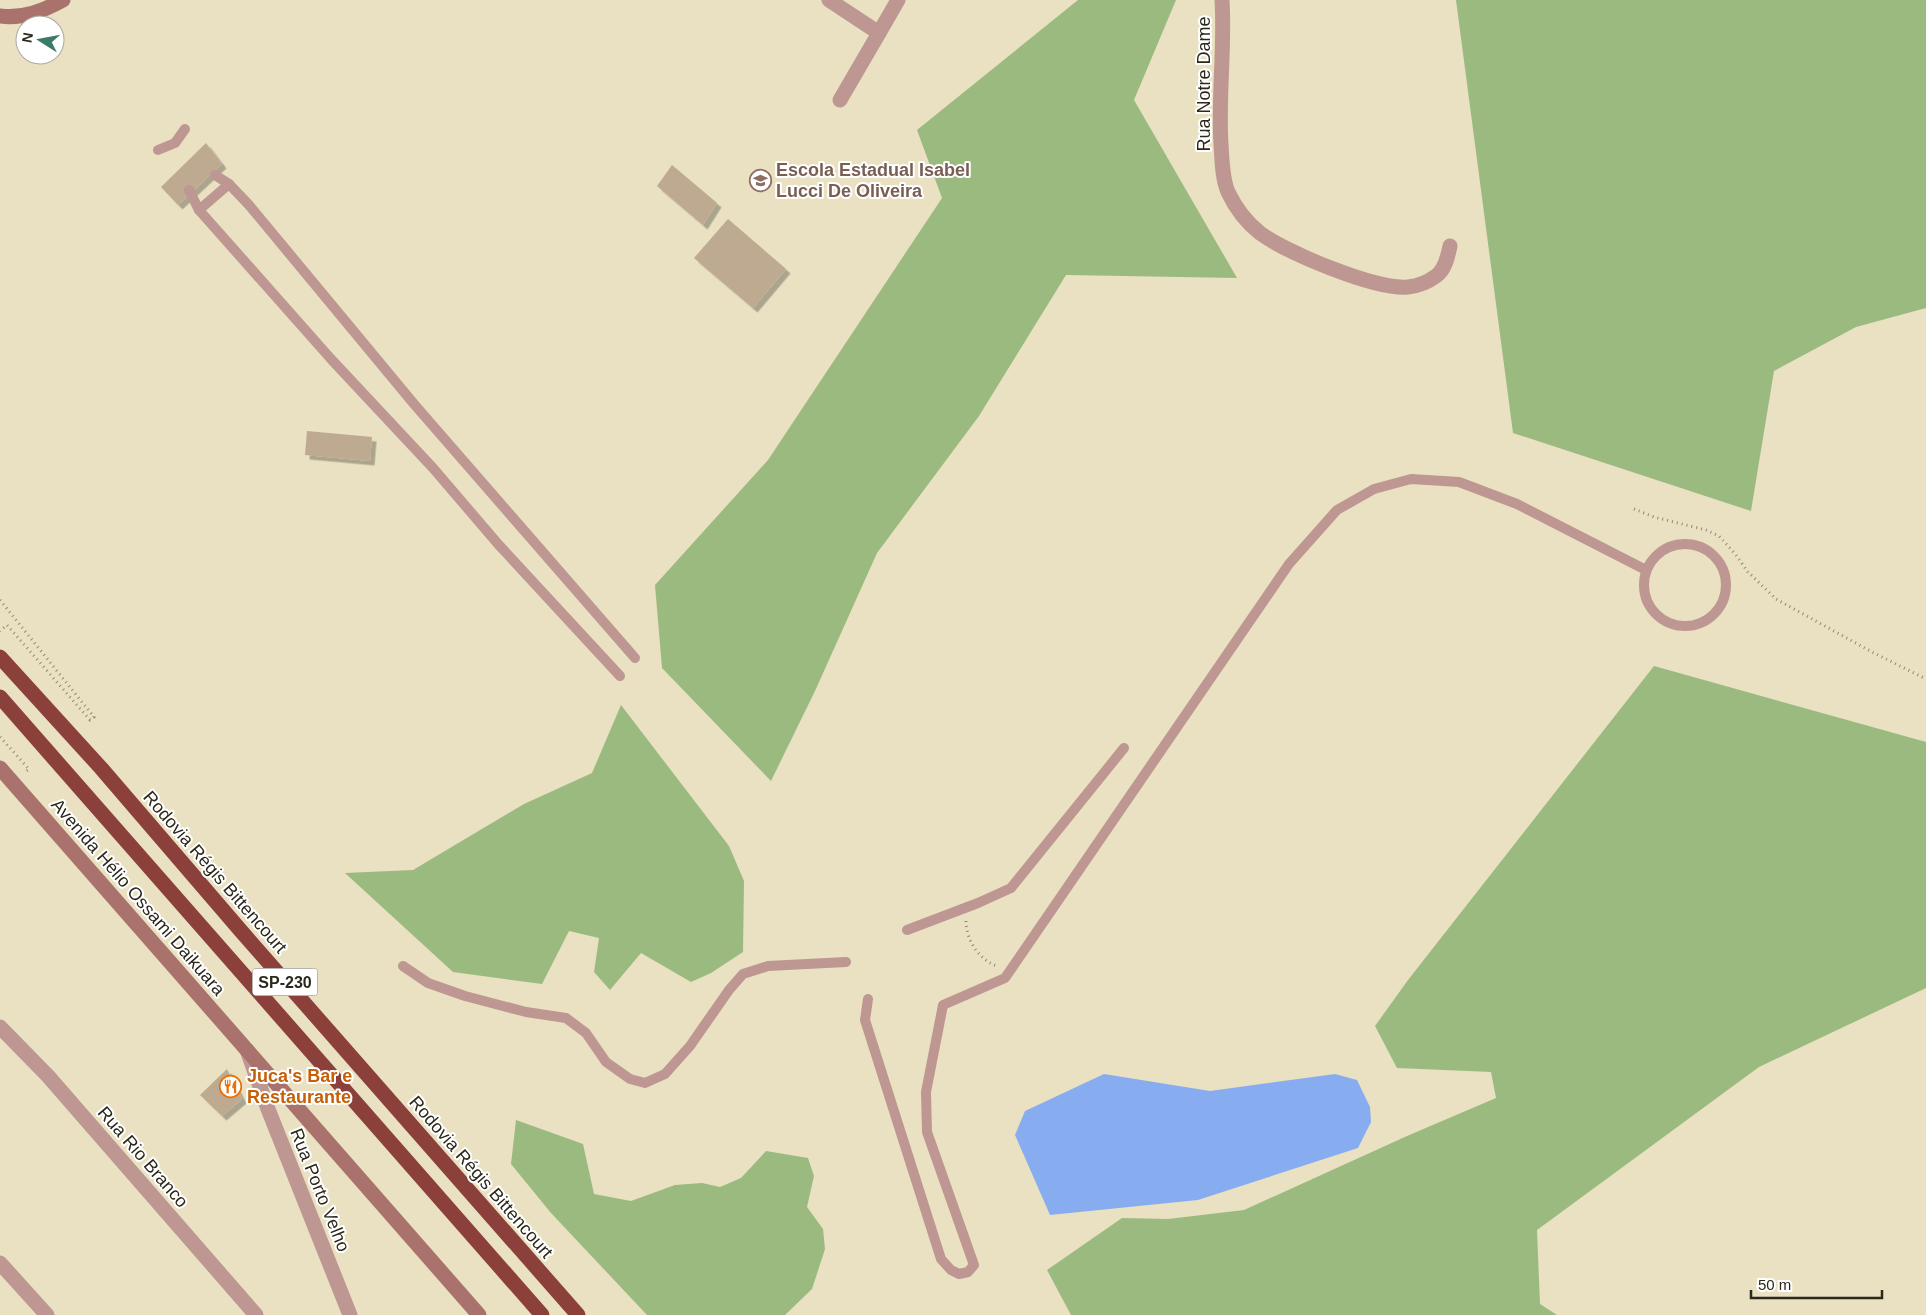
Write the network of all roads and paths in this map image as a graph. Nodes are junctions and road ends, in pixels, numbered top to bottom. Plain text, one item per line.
1 (63, 0) edge
2 (829, 0) edge
3 (898, 0) edge
4 (1222, 0) edge
5 (0, 16) edge
6 (879, 32) junction
7 (840, 100) dead end
8 (185, 129) dead end
9 (158, 150) dead end
10 (215, 175) dead end
11 (229, 184) junction
12 (189, 190) dead end
13 (199, 210) junction
14 (1450, 246) dead end
15 (1634, 509) dead end
16 (1646, 570) junction
17 (0, 600) edge
18 (0, 631) edge
19 (0, 657) edge
20 (635, 658) dead end
21 (620, 676) dead end
22 (1926, 678) edge
23 (0, 697) edge
24 (0, 737) edge
25 (1124, 748) dead end
26 (0, 768) edge
27 (29, 769) dead end
28 (966, 908) junction
29 (907, 930) dead end
30 (846, 962) dead end
31 (403, 966) dead end
32 (1010, 971) junction
33 (868, 999) dead end
34 (0, 1027) edge
35 (247, 1050) junction
36 (0, 1263) edge
37 (47, 1315) edge
38 (256, 1315) edge
39 (350, 1315) edge
40 (478, 1315) edge
41 (542, 1315) edge
42 (578, 1315) edge

1 - 5 street
2 - 6 street
3 - 6 street
4 - 14 street, Rua Notre Dame
6 - 7 street
8 - 9 lane
10 - 11 lane
11 - 13 lane
11 - 20 lane
12 - 13 lane
13 - 21 lane
15 - 22 path
16 - 16 lane
16 - 32 lane
17 - 18 path
19 - 42 highway, Rodovia Régis Bittencourt / SP-230
23 - 41 highway, SP-230
24 - 27 path
25 - 28 lane
26 - 35 street, Avenida Hélio Ossami Daikuara
28 - 29 lane
28 - 32 path
30 - 31 lane
32 - 33 lane
34 - 38 street, Rua Rio Branco
35 - 39 street, Rua Porto Velho
35 - 40 street, Avenida Hélio Ossami Daikuara
36 - 37 street

